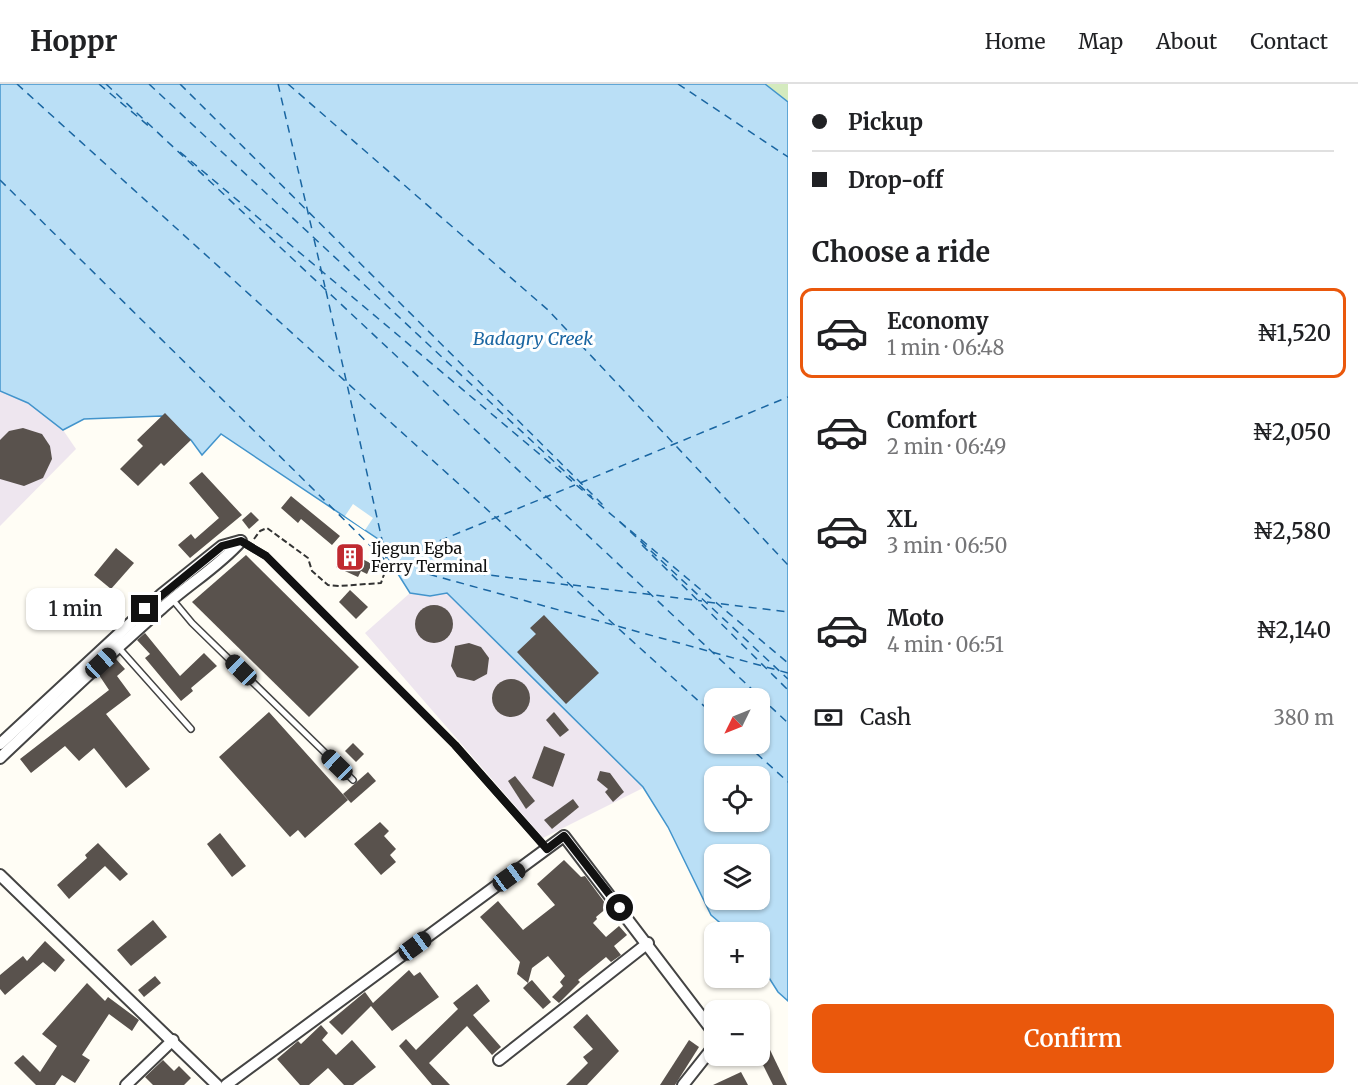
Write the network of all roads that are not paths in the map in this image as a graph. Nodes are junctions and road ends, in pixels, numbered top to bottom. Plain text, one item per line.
1 (245, 543) junction
2 (172, 599) junction
3 (118, 647) junction
4 (191, 729) dead end
5 (0, 744) edge
6 (0, 758) edge
7 (353, 780) dead end
8 (547, 849) junction
9 (0, 875) edge
10 (648, 943) junction
11 (704, 1019) edge
12 (173, 1040) junction
13 (704, 1059) edge
14 (499, 1060) dead end
15 (126, 1085) edge
16 (217, 1085) edge
17 (226, 1085) edge
18 (683, 1085) edge

1 - 2 street
1 - 5 street
1 - 8 lane
2 - 3 street
2 - 7 lane
3 - 4 lane
3 - 6 street
8 - 10 street
8 - 17 street
9 - 12 street
10 - 11 street
10 - 14 street
12 - 15 street
12 - 16 street
13 - 18 street

